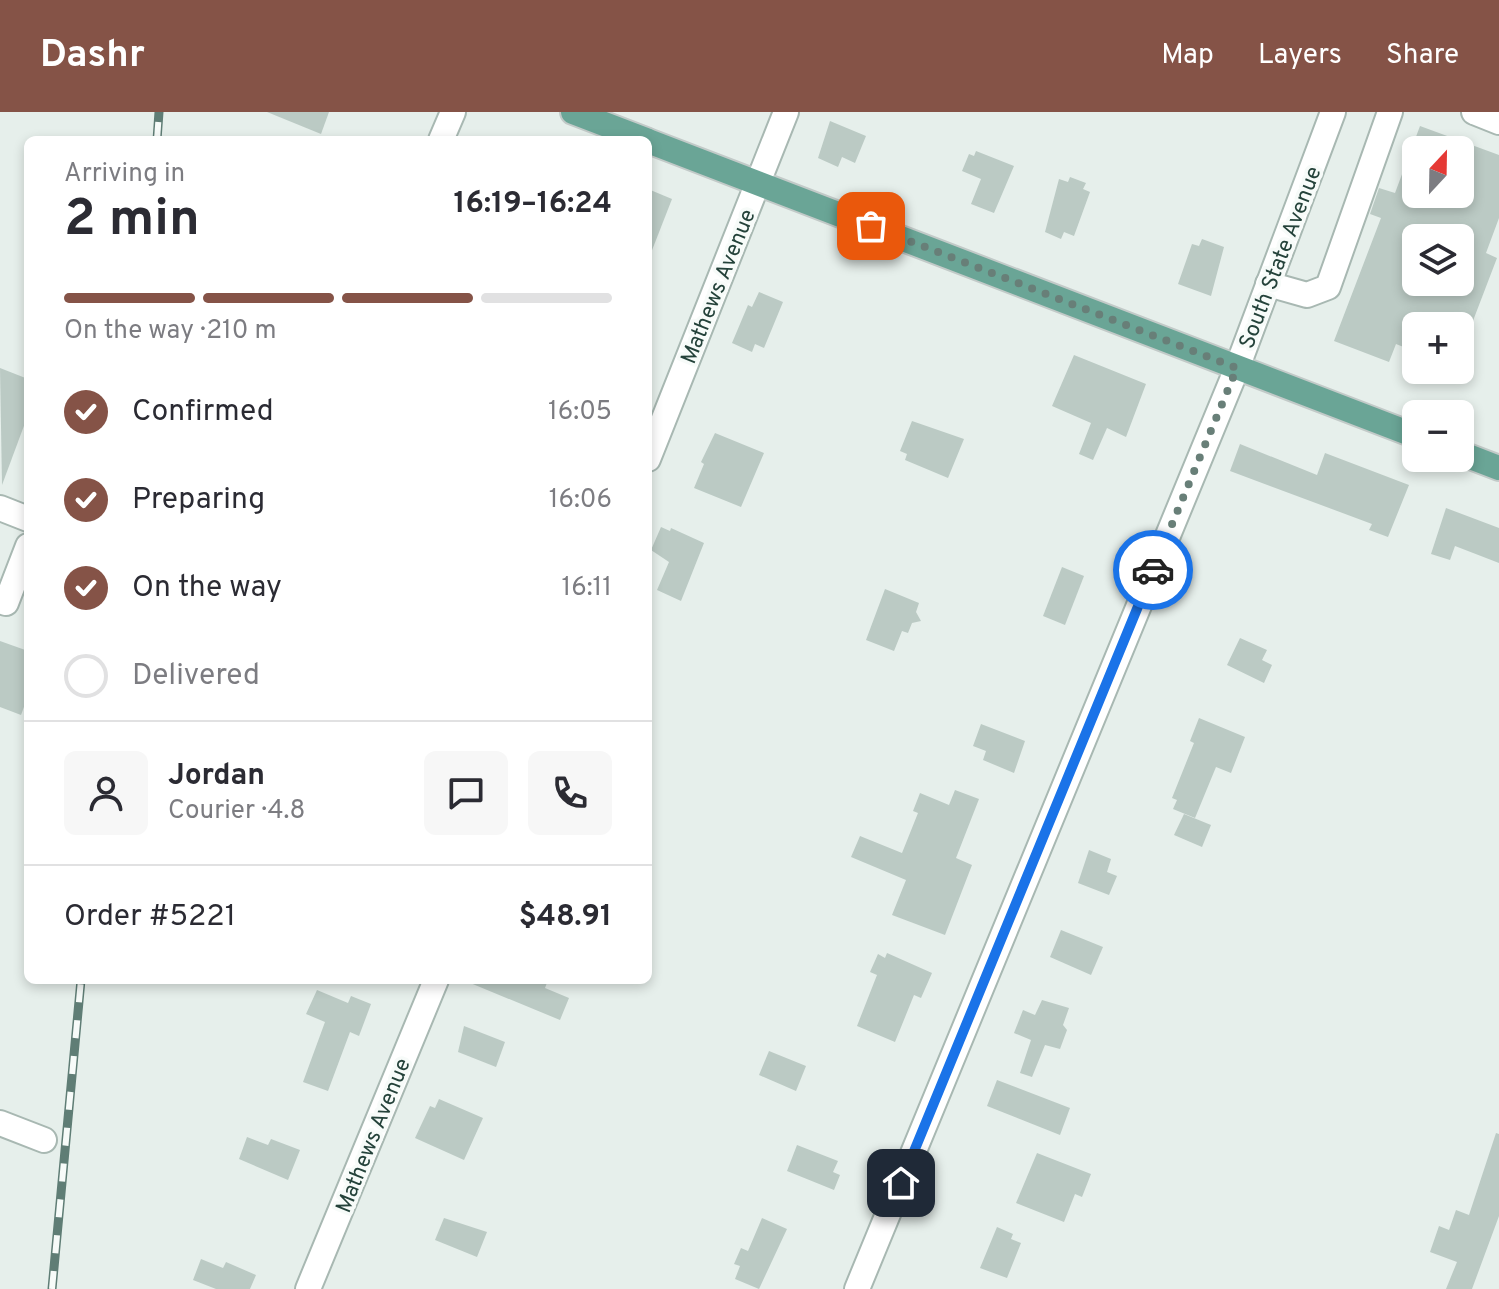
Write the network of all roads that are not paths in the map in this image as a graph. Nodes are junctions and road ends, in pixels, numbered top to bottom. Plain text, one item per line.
1 (453, 112) edge
2 (573, 112) edge
3 (786, 112) edge
4 (1333, 112) edge
5 (1390, 112) edge
6 (1474, 112) edge
7 (1499, 122) edge
8 (443, 136) edge
9 (636, 136) edge
10 (652, 142) edge
11 (758, 183) junction
12 (1268, 284) junction
13 (1237, 368) junction
14 (1402, 431) edge
15 (652, 449) edge
16 (1474, 458) edge
17 (1499, 468) edge
18 (0, 508) edge
19 (24, 517) edge
20 (24, 556) edge
21 (0, 601) edge
22 (434, 984) edge
23 (0, 1123) edge
24 (44, 1140) dead end
25 (308, 1289) edge
26 (857, 1289) edge

1 - 8 street
2 - 9 main road
3 - 11 street, Mathews Avenue
4 - 12 street, South State Avenue
5 - 12 street
6 - 7 street
10 - 11 main road
11 - 13 main road
11 - 15 street, Mathews Avenue
12 - 13 street, South State Avenue
13 - 14 main road
13 - 26 street, South State Avenue
16 - 17 main road
18 - 19 street
20 - 21 street
22 - 25 street, Mathews Avenue
23 - 24 street

